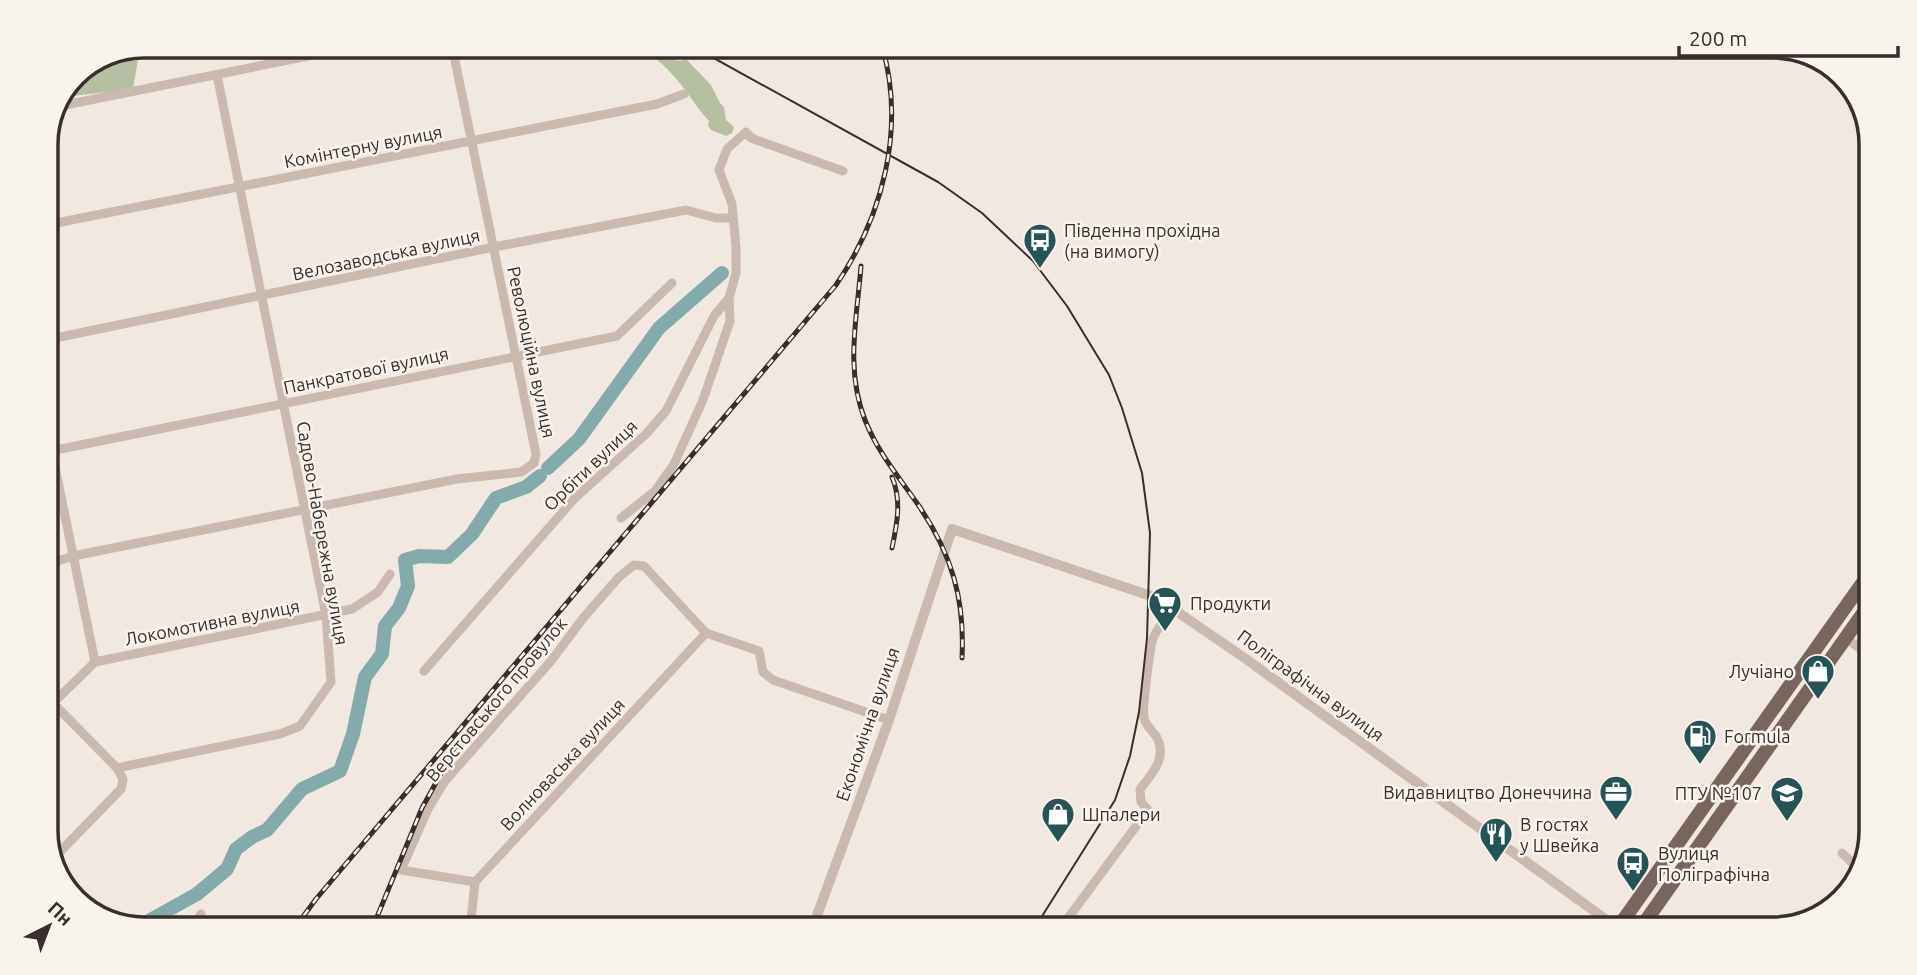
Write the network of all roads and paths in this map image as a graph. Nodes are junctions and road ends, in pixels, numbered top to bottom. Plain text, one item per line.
1 (300, 58) edge
2 (454, 58) edge
3 (217, 75) junction
4 (684, 94) dead end
5 (68, 104) edge
6 (470, 141) junction
7 (843, 171) dead end
8 (239, 187) junction
9 (733, 218) junction
10 (58, 223) edge
11 (494, 247) junction
12 (672, 283) dead end
13 (261, 295) junction
14 (729, 298) junction
15 (58, 337) edge
16 (516, 355) junction
17 (283, 404) junction
18 (58, 449) edge
19 (58, 490) edge
20 (306, 509) junction
21 (621, 518) dead end
22 (952, 529) joint
23 (73, 556) junction
24 (58, 561) edge
25 (390, 574) dead end
26 (1859, 588) edge
27 (1173, 609) junction
28 (326, 615) junction
29 (1859, 619) edge
30 (706, 633) junction
31 (1846, 638) junction
32 (1859, 648) edge
33 (95, 662) junction
34 (424, 671) dead end
35 (58, 694) edge
36 (58, 712) edge
37 (889, 720) junction
38 (117, 768) junction
39 (60, 852) edge
40 (1842, 853) dead end
41 (1852, 863) edge
42 (475, 882) junction
43 (201, 914) dead end
44 (199, 917) edge
45 (471, 917) edge
46 (816, 917) edge
47 (1069, 917) edge
48 (1601, 917) edge
49 (1626, 917) edge
50 (1648, 917) edge

1 - 3 street
2 - 6 street, Революційна вулиця
3 - 5 street
3 - 8 street, Садово-Набережна вулиця
4 - 6 street, Комінтерну вулиця
6 - 8 street, Комінтерну вулиця
6 - 11 street, Революційна вулиця
7 - 9 street
8 - 10 street, Комінтерну вулиця
8 - 13 street, Садово-Набережна вулиця
9 - 11 street, Велозаводська вулиця
9 - 14 street
11 - 13 street, Велозаводська вулиця
11 - 16 street, Революційна вулиця
12 - 16 street, Панкратової вулиця
13 - 15 street, Велозаводська вулиця
13 - 17 street, Садово-Набережна вулиця
14 - 21 street
14 - 34 street, Орбіти вулиця
16 - 17 street, Панкратової вулиця
16 - 20 street, Революційна вулиця
17 - 18 street, Панкратової вулиця
17 - 20 street, Садово-Набережна вулиця
19 - 23 street
20 - 23 street, Революційна вулиця
20 - 28 street, Садово-Набережна вулиця
22 - 27 street, Поліграфічна вулиця
22 - 37 street, Економічна вулиця
23 - 24 street, Революційна вулиця
23 - 33 street
25 - 28 street, Локомотивна вулиця
26 - 49 main road
27 - 47 street
27 - 48 street, Поліграфічна вулиця
28 - 33 street, Локомотивна вулиця
28 - 38 street, Садово-Набережна вулиця
29 - 31 main road
30 - 37 street
30 - 42 street, Волноваська вулиця
30 - 42 street, Верстовського провулок
31 - 32 street
31 - 50 main road
33 - 35 street
36 - 38 street
37 - 46 street, Економічна вулиця
38 - 39 street
40 - 41 street
42 - 45 street
43 - 44 street

